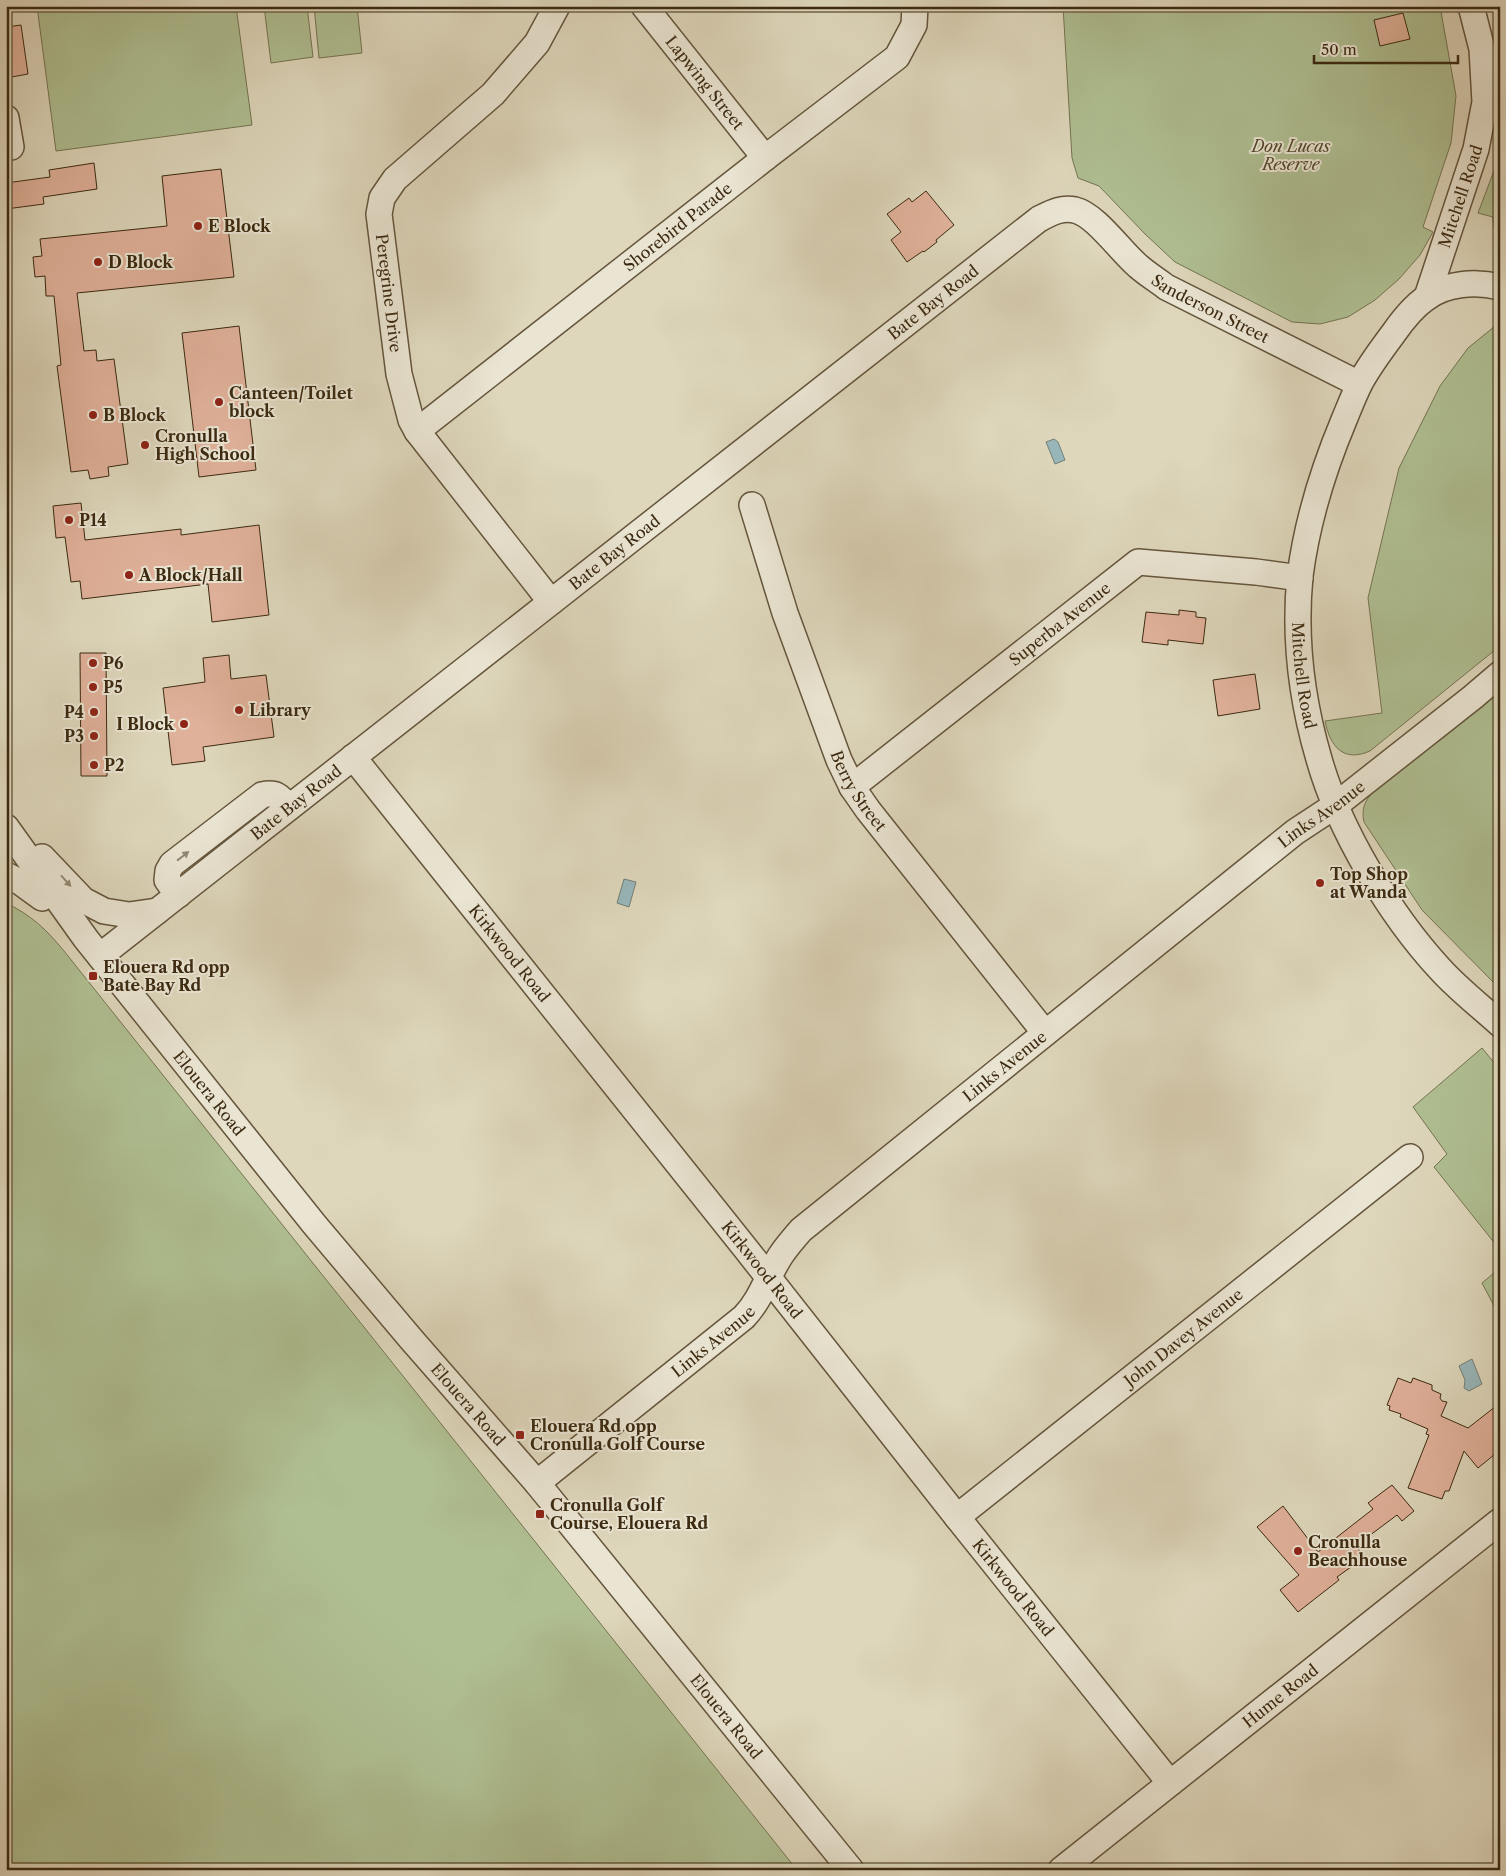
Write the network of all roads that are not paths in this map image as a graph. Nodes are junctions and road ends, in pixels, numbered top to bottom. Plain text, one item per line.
1 (556, 6) edge
2 (644, 6) edge
3 (915, 6) edge
4 (1471, 6) edge
5 (6, 118) edge
6 (11, 147) dead end
7 (765, 158) junction
8 (1078, 210) joint
9 (1500, 287) edge
10 (1427, 297) junction
11 (1359, 384) junction
12 (417, 431) junction
13 (752, 506) dead end
14 (1300, 578) junction
15 (551, 602) junction
16 (1500, 674) edge
17 (353, 757) junction
18 (852, 787) junction
19 (1336, 805) junction
20 (6, 822) edge
21 (6, 827) edge
22 (6, 856) edge
23 (6, 875) edge
24 (42, 898) junction
25 (157, 911) junction
26 (93, 947) junction
27 (1500, 1024) edge
28 (1045, 1033) junction
29 (1410, 1157) dead end
30 (769, 1278) junction
31 (537, 1483) junction
32 (957, 1517) junction
33 (1500, 1521) edge
34 (1170, 1783) junction
35 (851, 1870) edge
36 (1061, 1870) edge

1 - 12 street, Peregrine Drive
2 - 7 street, Lapwing Street
3 - 7 street, Shorebird Parade
4 - 10 street, Mitchell Road
5 - 6 street
7 - 12 street, Shorebird Parade
8 - 11 street, Sanderson Street
8 - 15 street, Bate Bay Road
9 - 10 street, Mitchell Road
10 - 11 street, Mitchell Road
11 - 14 street, Mitchell Road
12 - 15 street, Peregrine Drive
13 - 18 street, Berry Street
14 - 18 street, Superba Avenue
14 - 19 street, Mitchell Road
15 - 17 street, Bate Bay Road
16 - 19 street, Links Avenue
17 - 25 street, Bate Bay Road
17 - 30 street, Kirkwood Road
18 - 28 street, Berry Street
19 - 27 street, Mitchell Road
19 - 28 street, Links Avenue
20 -> 25 street, Bate Bay Road
21 - 26 street, Elouera Road
22 - 24 street, Elouera Road
23 - 24 street
24 - 26 street, Elouera Road
25 - 26 street, Bate Bay Road
26 - 31 street, Elouera Road
28 - 30 street, Links Avenue
29 - 32 street, John Davey Avenue
30 - 31 street, Links Avenue
30 - 32 street, Kirkwood Road
31 - 35 street, Elouera Road
32 - 34 street, Kirkwood Road
33 - 34 street, Hume Road
34 - 36 street, Hume Road

